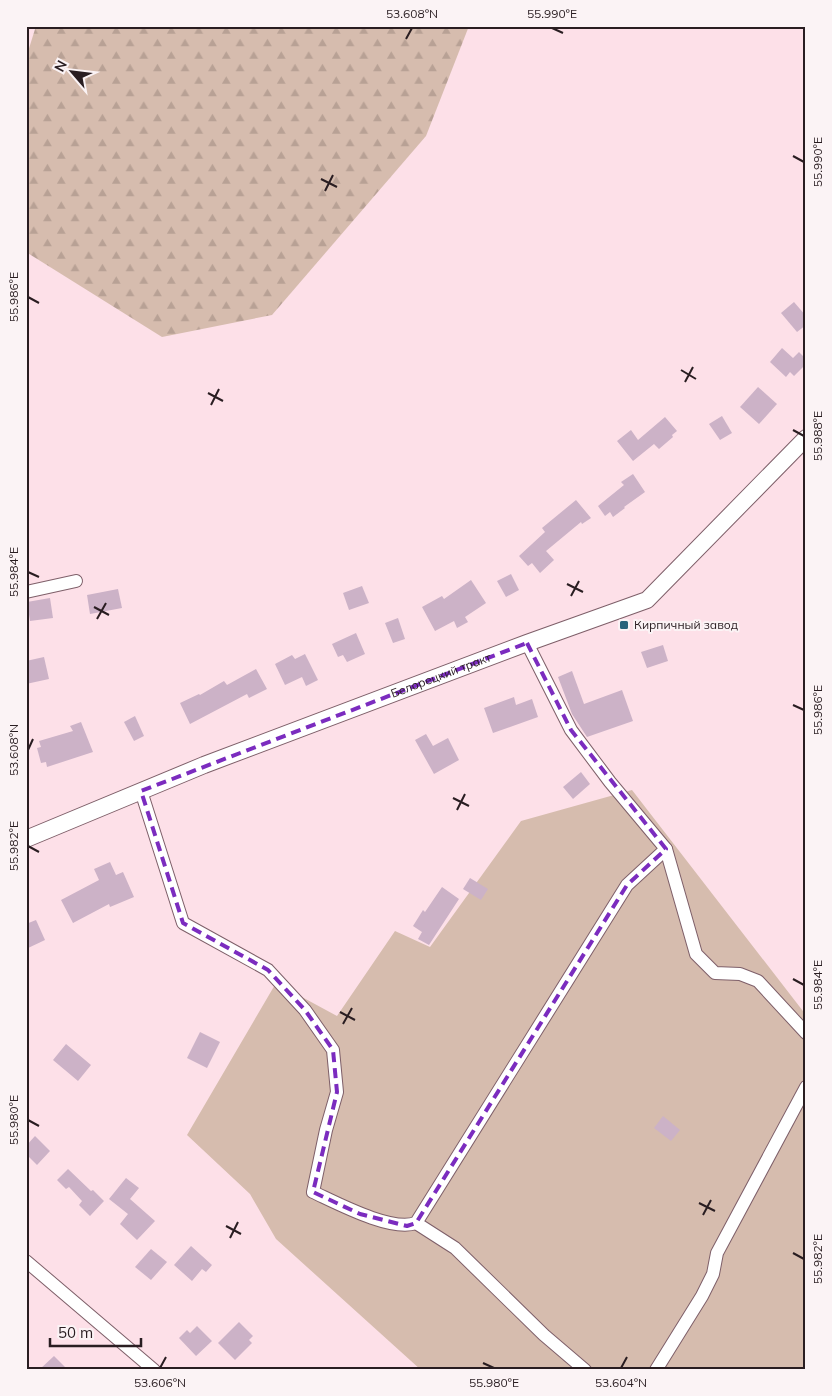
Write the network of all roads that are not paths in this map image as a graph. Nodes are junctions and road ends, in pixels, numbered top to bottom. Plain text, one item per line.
1 (806, 438) edge
2 (76, 581) dead end
3 (26, 592) edge
4 (527, 643) junction
5 (141, 791) junction
6 (26, 838) edge
7 (666, 849) junction
8 (806, 1033) edge
9 (806, 1087) edge
10 (416, 1223) junction
11 (26, 1261) edge
12 (154, 1370) edge
13 (585, 1370) edge
14 (656, 1370) edge

1 - 4 street, Белорецкий тракт
2 - 3 street
4 - 5 street, Белорецкий тракт
4 - 7 street
5 - 6 street, Белорецкий тракт
5 - 10 street
7 - 8 street
7 - 10 street
9 - 14 street
10 - 13 street
11 - 12 street

